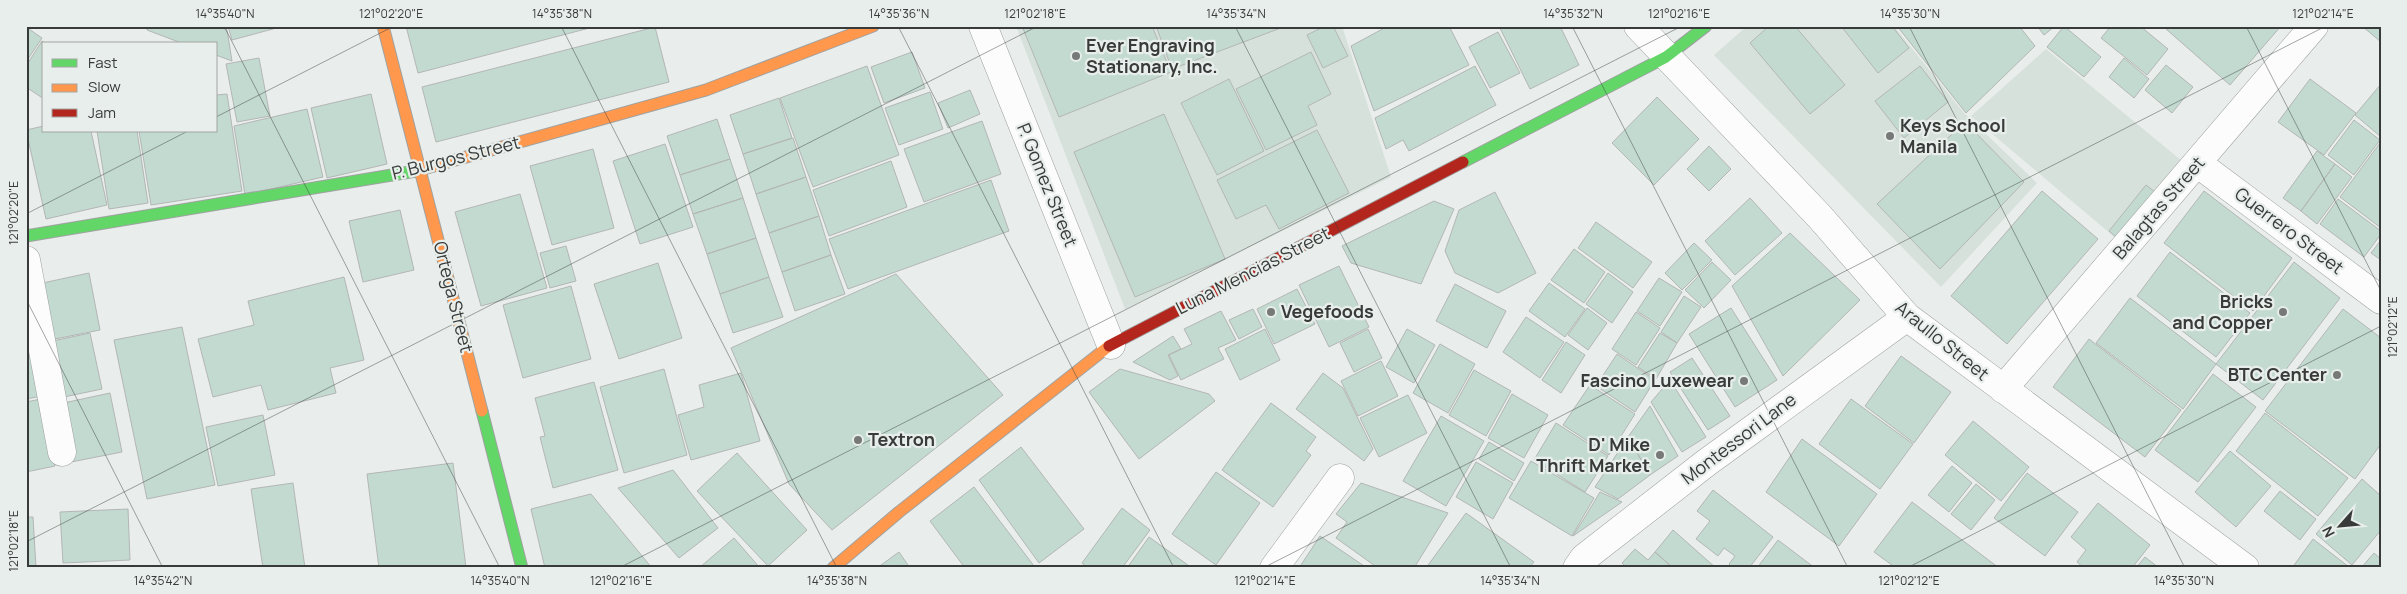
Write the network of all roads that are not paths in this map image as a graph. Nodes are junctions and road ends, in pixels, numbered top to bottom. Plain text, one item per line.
1 (383, 26) edge
2 (873, 26) edge
3 (983, 26) edge
4 (1638, 26) edge
5 (1706, 26) edge
6 (2314, 26) edge
7 (1666, 57) junction
8 (2197, 163) junction
9 (421, 170) junction
10 (26, 236) edge
11 (26, 260) edge
12 (2381, 300) edge
13 (1907, 316) junction
14 (1111, 345) junction
15 (2003, 389) junction
16 (62, 452) dead end
17 (1340, 478) dead end
18 (522, 568) edge
19 (833, 568) edge
20 (1274, 568) edge
21 (1576, 568) edge
22 (2245, 568) edge

1 - 9 street, Ortega Street
2 - 9 street, P. Burgos Street
3 - 14 street, P. Gomez Street
4 - 7 street, Araullo Street
5 - 7 street, Luna Mencias Street
6 - 8 street, Balagtas Street
7 - 13 street, Araullo Street
7 - 14 street, Luna Mencias Street
8 - 12 street, Guerrero Street
8 - 15 street, Balagtas Street
9 - 10 street, P. Burgos Street
9 - 18 street, Ortega Street
11 - 16 street
13 - 15 street, Araullo Street
13 - 21 street, Montessori Lane
14 - 19 street, Luna Mencias Street
15 - 22 street, Araullo Street
17 - 20 street

